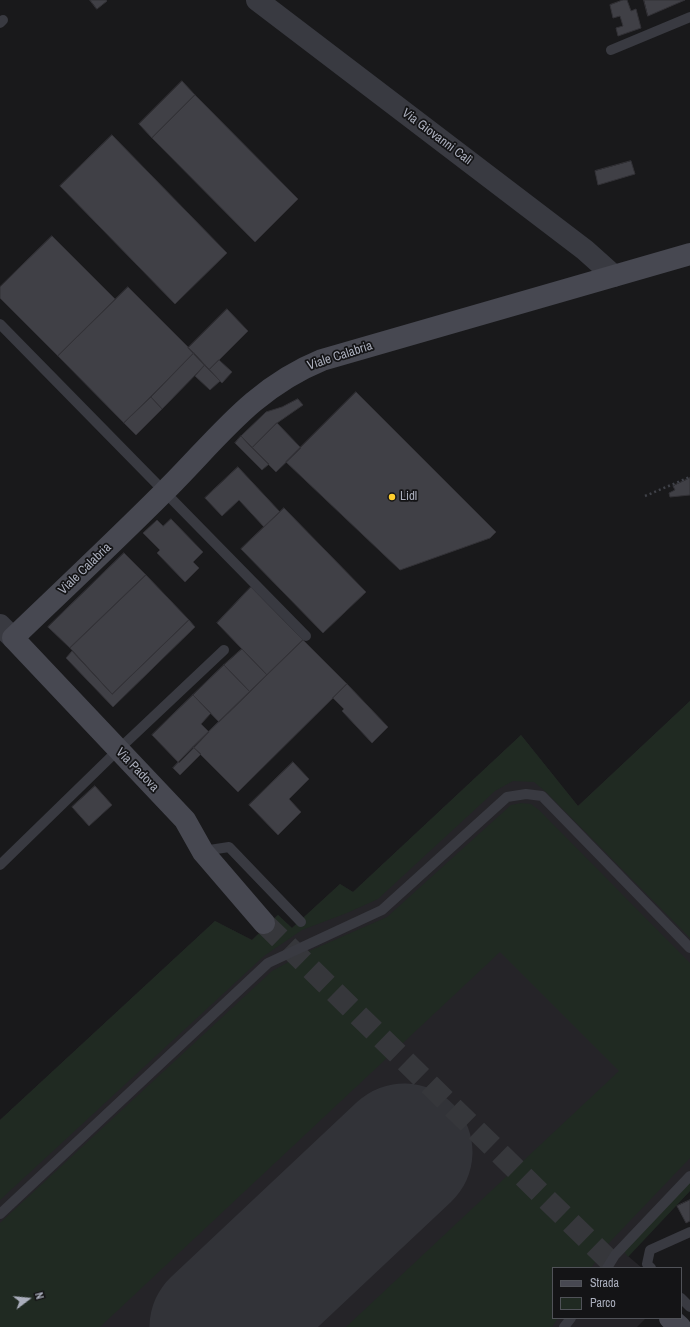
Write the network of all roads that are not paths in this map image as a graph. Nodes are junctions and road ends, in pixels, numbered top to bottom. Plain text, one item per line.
1 (257, 0) edge
2 (690, 17) edge
3 (611, 50) dead end
4 (690, 254) edge
5 (614, 276) junction
6 (0, 324) edge
7 (164, 492) junction
8 (4, 630) edge
9 (306, 636) dead end
10 (224, 650) dead end
11 (118, 750) junction
12 (203, 852) junction
13 (0, 865) edge
14 (302, 922) dead end
15 (264, 923) tunnel mouth
16 (690, 948) edge
17 (690, 1176) edge
18 (0, 1214) edge
19 (690, 1232) edge
20 (608, 1267) edge
21 (650, 1267) edge
22 (682, 1299) edge
23 (690, 1307) edge
24 (570, 1319) edge
25 (671, 1319) edge
26 (564, 1327) edge
27 (680, 1327) edge

1 - 5 street, Via Giovanni Calì
2 - 3 lane
4 - 5 main road, Viale Calabria
5 - 7 main road, Viale Calabria
6 - 7 lane
7 - 8 main road, Viale Calabria
7 - 9 lane
8 - 11 main road, Via Padova
10 - 11 lane
11 - 12 main road, Via Padova
11 - 13 lane
12 - 14 lane
12 - 15 main road, Via Padova
16 - 18 lane
17 - 20 lane
19 - 21 lane
22 - 23 lane
24 - 26 lane
25 - 27 main road

